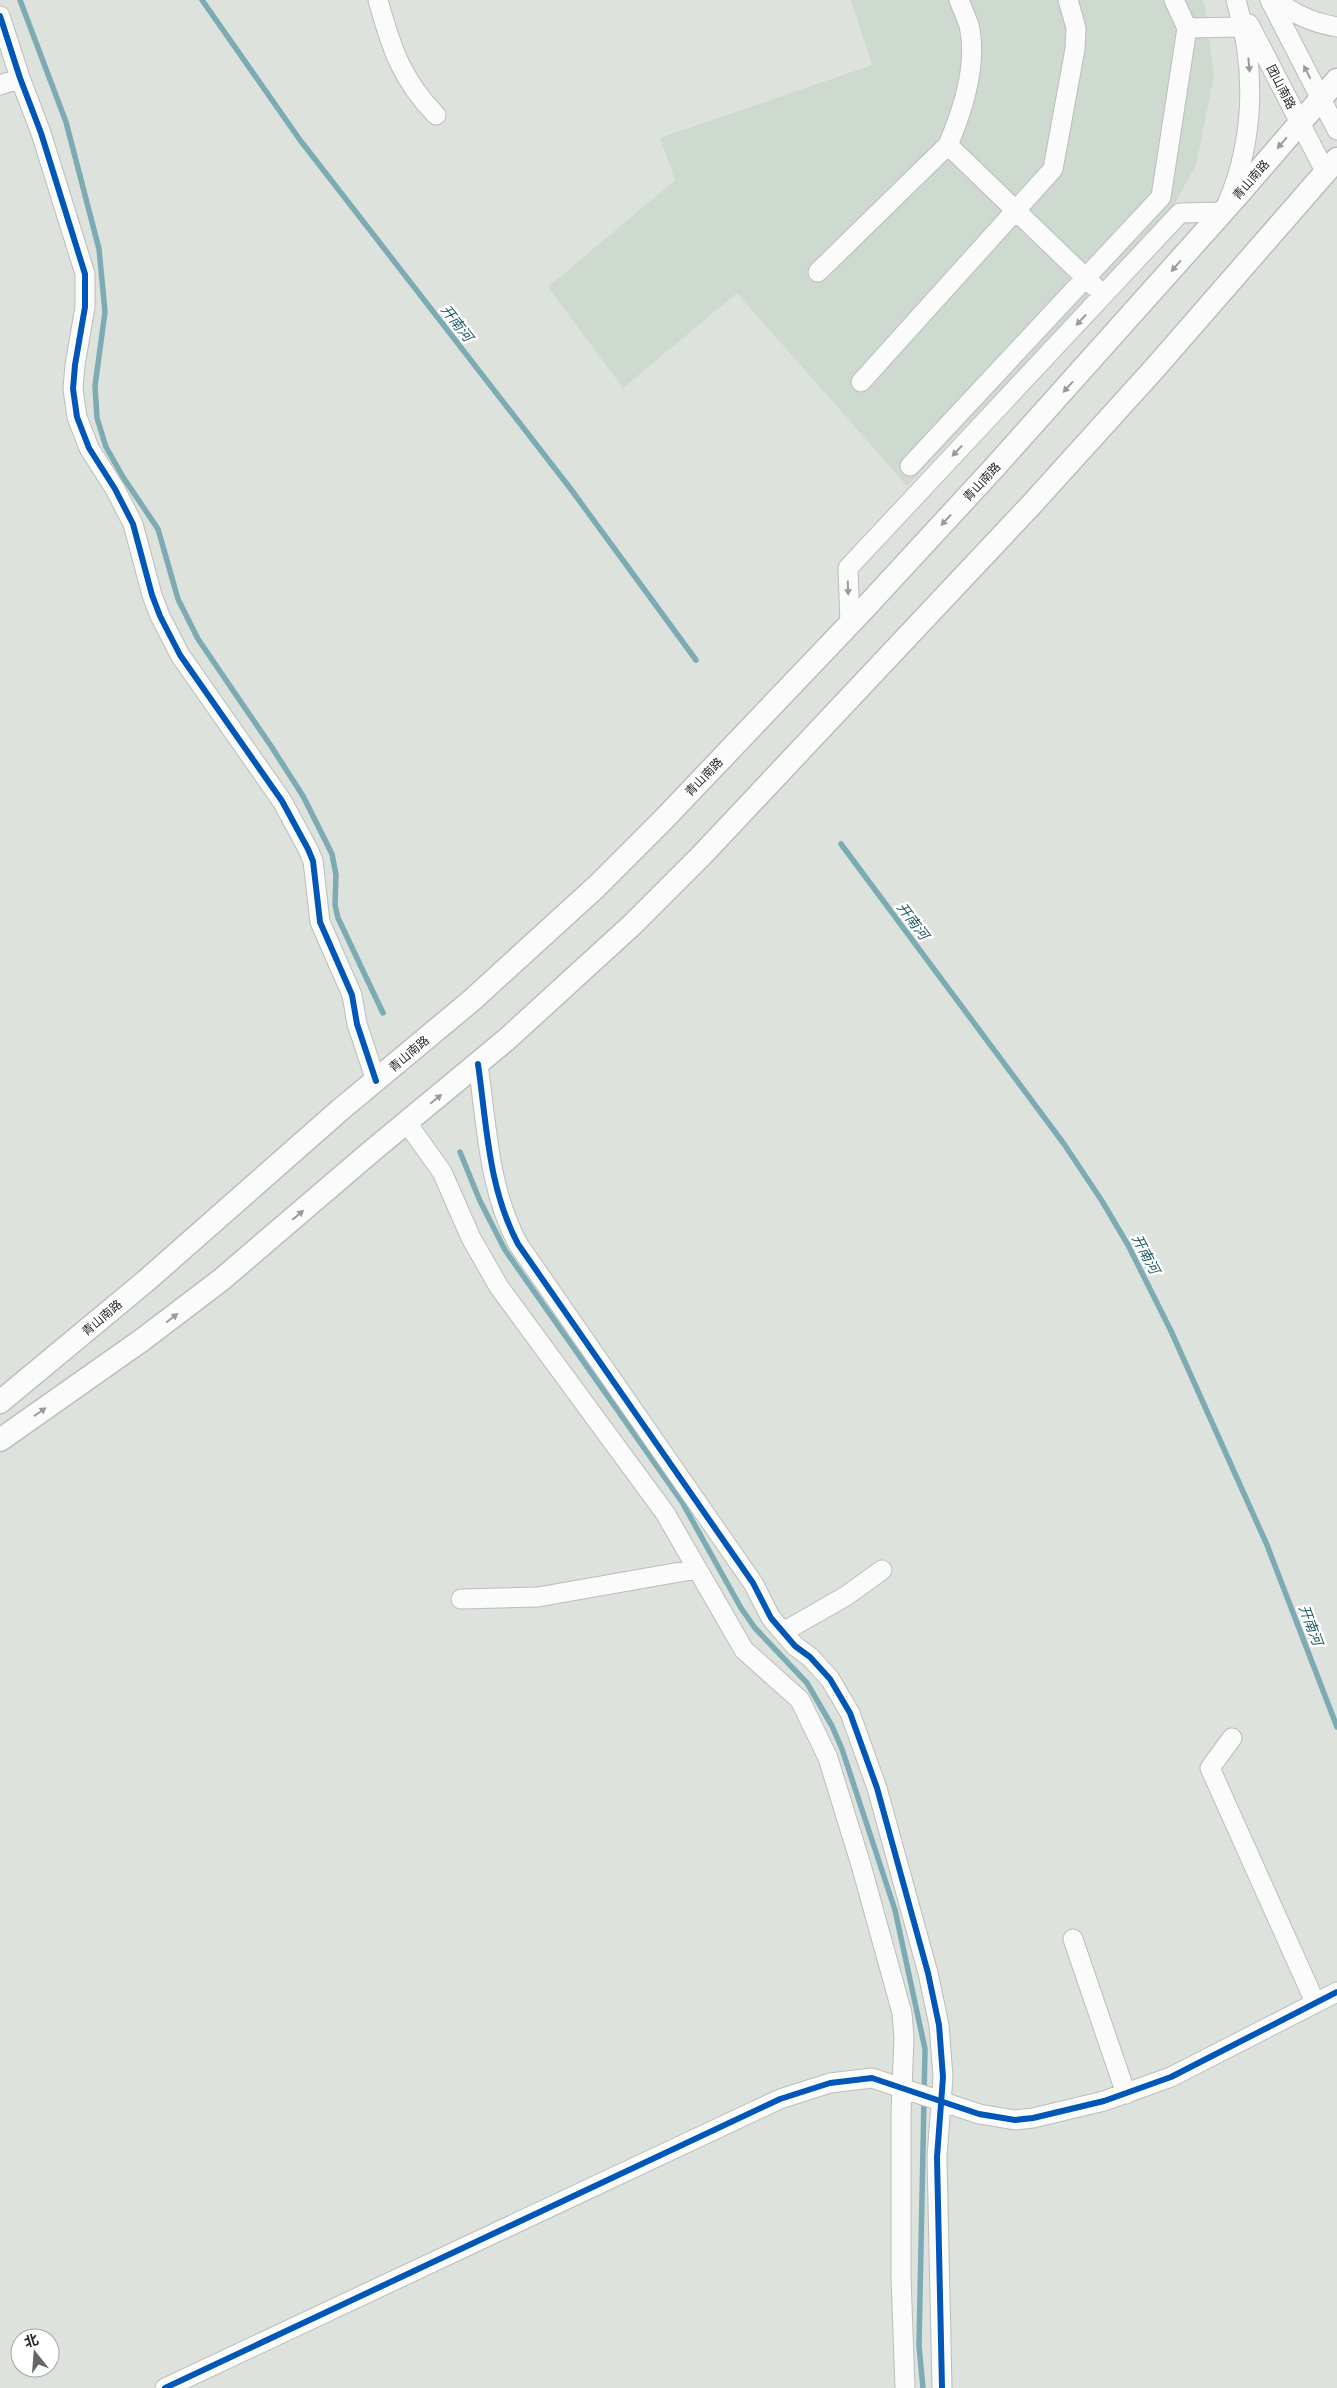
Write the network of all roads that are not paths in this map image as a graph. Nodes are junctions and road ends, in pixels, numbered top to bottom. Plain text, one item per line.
1 (378, 0) edge
2 (959, 0) edge
3 (1068, 0) edge
4 (1174, 0) edge
5 (1237, 0) edge
6 (1270, 0) edge
7 (1276, 0) edge
8 (0, 16) edge
9 (1243, 27) junction
10 (1337, 27) edge
11 (1187, 28) junction
12 (20, 78) junction
13 (1337, 80) edge
14 (0, 85) edge
15 (1321, 98) junction
16 (436, 114) dead end
17 (1300, 123) junction
18 (1337, 130) edge
19 (948, 145) junction
20 (1331, 166) edge
21 (1161, 197) junction
22 (1016, 210) junction
23 (1224, 211) junction
24 (1180, 213) junction
25 (818, 272) dead end
26 (1086, 278) junction
27 (1104, 295) junction
28 (861, 382) dead end
29 (966, 406) junction
30 (984, 423) junction
31 (910, 466) dead end
32 (850, 624) junction
33 (478, 1064) junction
34 (376, 1081) junction
35 (406, 1123) junction
36 (0, 1402) edge
37 (0, 1440) edge
38 (697, 1569) junction
39 (882, 1570) dead end
40 (461, 1599) dead end
41 (783, 1632) junction
42 (1232, 1738) dead end
43 (1073, 1938) dead end
44 (1337, 1992) edge
45 (1315, 2002) junction
46 (902, 2088) junction
47 (1126, 2094) junction
48 (941, 2101) junction
49 (165, 2388) edge
50 (905, 2388) edge
51 (942, 2388) edge

1 - 16 street
2 - 19 street
3 - 22 street
4 - 11 street
5 - 9 street
5 - 17 street, 团山南路
15 -> 6 street
7 - 10 street
8 - 12 street
9 - 11 street
9 -> 23 street
11 - 21 street
12 - 14 street
12 - 34 street
13 - 15 main road, 青山南路
15 - 17 main road, 青山南路
15 - 18 street
17 - 20 street, 团山南路
17 -> 23 main road, 青山南路
19 - 22 street
19 - 25 street
20 - 33 main road
21 - 24 street
21 - 26 street
22 - 26 street
22 - 28 street
23 - 24 street
23 -> 32 main road, 青山南路
24 - 27 street
26 - 27 street
26 - 29 street
27 -> 30 street
29 - 30 street
29 - 31 street
30 -> 32 street
32 - 34 main road, 青山南路
35 -> 33 main road
33 - 41 street
34 - 36 main road, 青山南路
37 -> 35 main road
35 - 38 street
38 - 40 street
38 - 46 street
39 - 41 street
41 - 48 street
42 - 45 street
43 - 47 street
44 - 45 street
45 - 47 street
46 - 48 street
46 - 49 street
46 - 50 street
47 - 48 street
48 - 51 street

